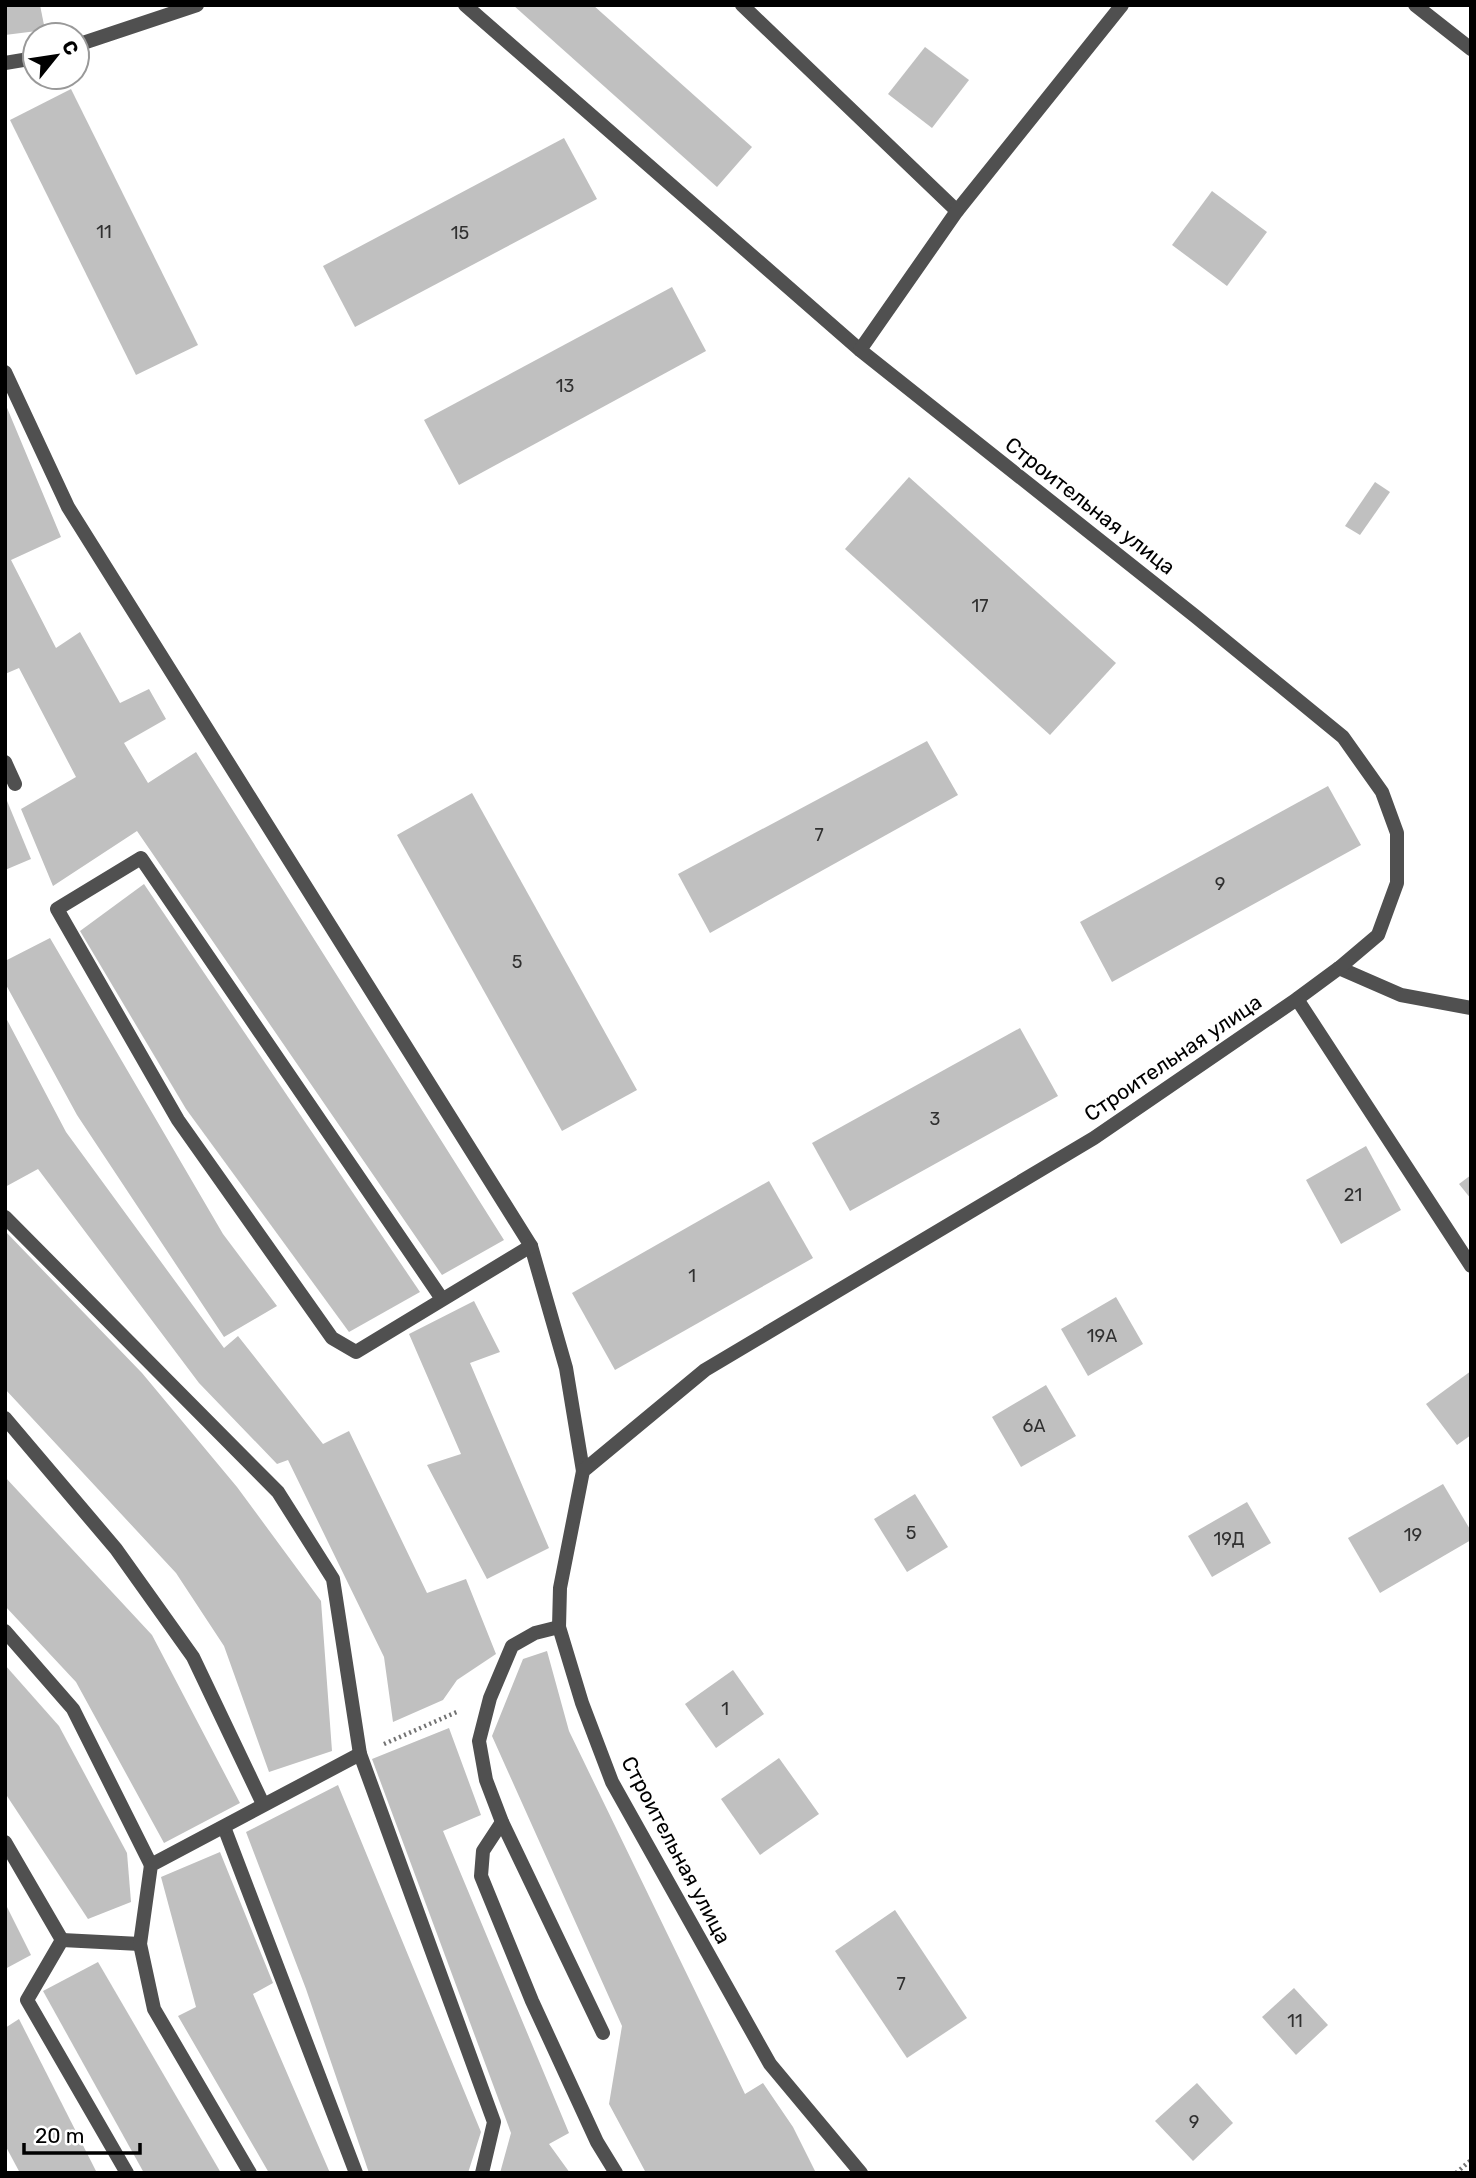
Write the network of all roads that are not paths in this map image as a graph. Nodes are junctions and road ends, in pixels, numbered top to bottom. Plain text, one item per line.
1 (197, 5) edge
2 (465, 5) edge
3 (742, 5) edge
4 (1122, 5) edge
5 (1415, 5) edge
6 (91, 40) edge
7 (1471, 49) edge
8 (957, 211) junction
9 (860, 350) junction
10 (5, 372) edge
11 (5, 762) edge
12 (15, 784) dead end
13 (1339, 968) junction
14 (1297, 999) junction
15 (1471, 1008) edge
16 (5, 1217) edge
17 (531, 1247) junction
18 (1471, 1266) edge
19 (442, 1299) junction
20 (5, 1418) edge
21 (583, 1471) junction
22 (559, 1627) junction
23 (5, 1631) edge
24 (360, 1754) junction
25 (263, 1804) junction
26 (502, 1822) junction
27 (224, 1827) junction
28 (5, 1842) edge
29 (150, 1865) junction
30 (62, 1940) junction
31 (140, 1944) junction
32 (603, 2034) dead end
33 (127, 2173) edge
34 (250, 2173) edge
35 (356, 2173) edge
36 (482, 2173) edge
37 (616, 2173) edge
38 (861, 2173) edge

1 - 6 street
2 - 9 street, Строительная улица
3 - 8 street
4 - 8 street
5 - 7 street
8 - 9 street
9 - 13 street, Строительная улица
10 - 17 street
11 - 12 street
13 - 14 street, Строительная улица
13 - 15 street
14 - 18 street
14 - 21 street, Строительная улица
16 - 24 street
17 - 19 street
17 - 21 street
19 - 19 street
20 - 25 street
21 - 22 street, Строительная улица
22 - 26 street
22 - 38 street, Строительная улица
23 - 29 street
24 - 25 street
24 - 36 street
25 - 27 street
26 - 32 street
26 - 37 street
27 - 29 street
27 - 35 street
28 - 30 street
29 - 31 street
30 - 31 street
30 - 33 street
31 - 34 street

